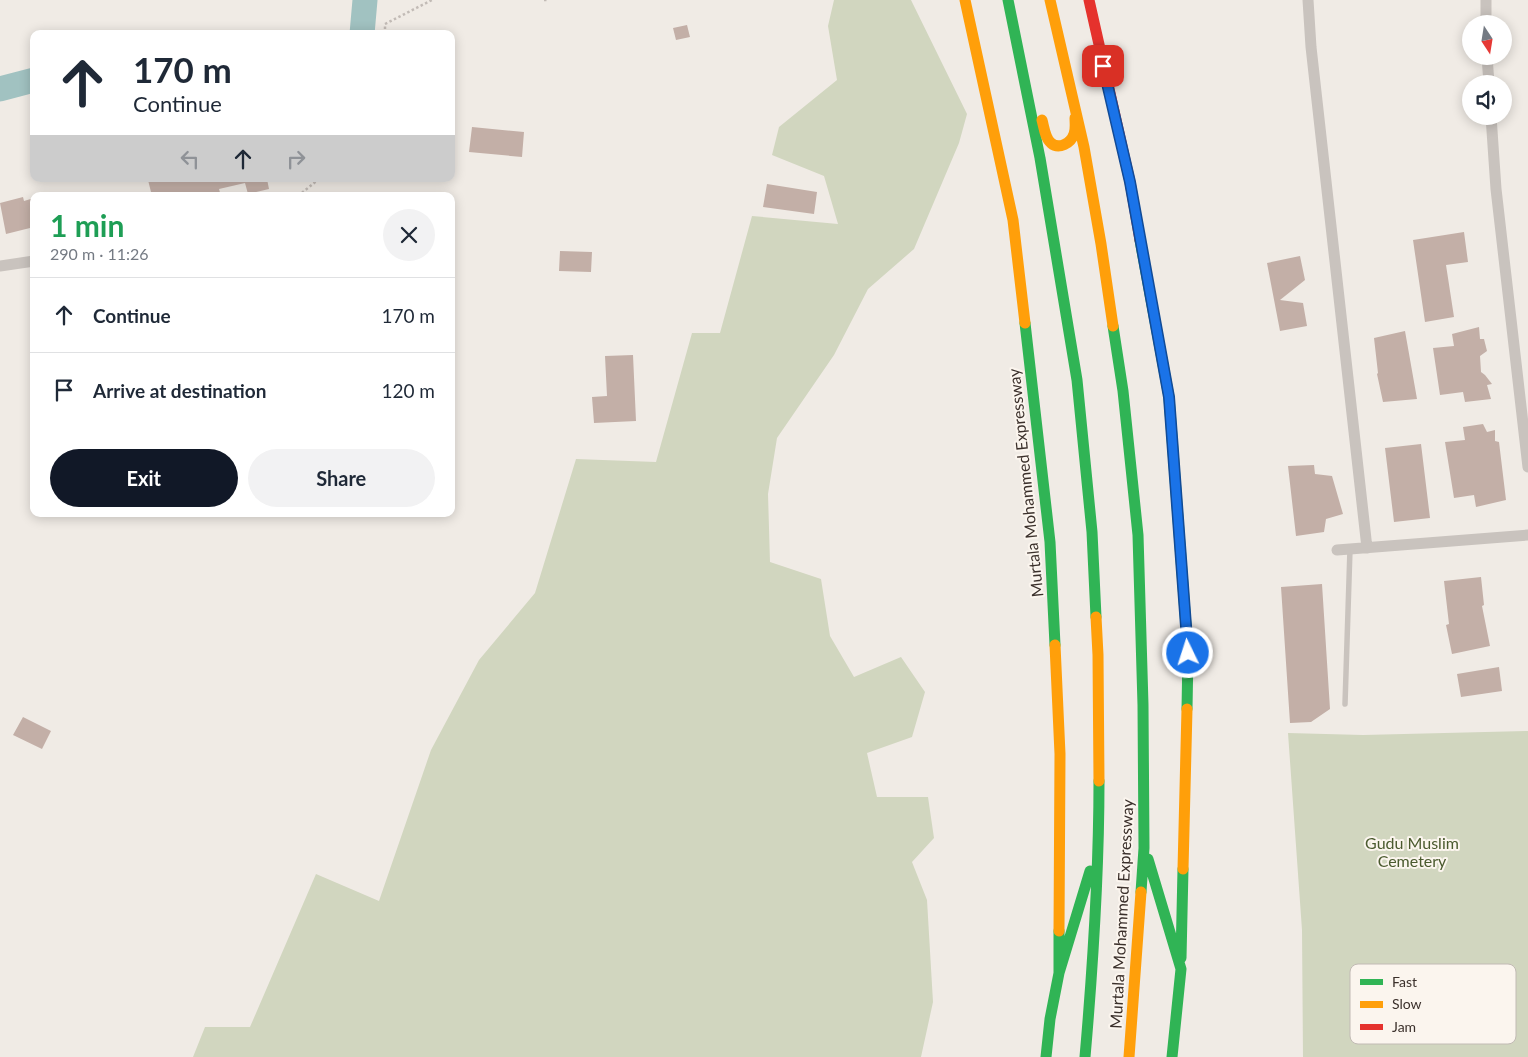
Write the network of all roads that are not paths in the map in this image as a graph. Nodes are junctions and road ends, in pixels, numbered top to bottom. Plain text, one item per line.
1 (965, 0) edge
2 (1008, 0) edge
3 (1050, 0) edge
4 (1089, 0) edge
5 (1308, 0) edge
6 (1486, 0) edge
7 (1486, 15) edge
8 (1020, 60) junction
9 (1074, 103) junction
10 (1492, 125) edge
11 (30, 262) edge
12 (0, 266) edge
13 (1528, 467) edge
14 (1528, 535) edge
15 (1367, 548) junction
16 (1350, 549) junction
17 (1337, 550) dead end
18 (1345, 704) dead end
19 (1099, 841) junction
20 (1144, 848) junction
21 (1181, 969) junction
22 (1059, 972) junction
23 (1046, 1057) edge
24 (1086, 1057) edge
25 (1129, 1057) edge
26 (1172, 1057) edge

1 - 22 main road, Murtala Mohammed Expressway
2 - 8 main road, Murtala Mohammed Expressway
3 - 9 main road, Murtala Mohammed Expressway
4 - 21 main road
5 - 15 street
6 - 7 street
8 - 9 main road
8 - 19 main road, Murtala Mohammed Expressway
9 - 20 main road, Murtala Mohammed Expressway
10 - 13 street
11 - 12 street
14 - 15 street
15 - 16 street
16 - 17 street
16 - 18 lane
19 - 22 main road
19 - 24 main road, Murtala Mohammed Expressway
20 - 21 main road
20 - 25 main road, Murtala Mohammed Expressway
21 - 26 main road
22 - 23 main road, Murtala Mohammed Expressway

